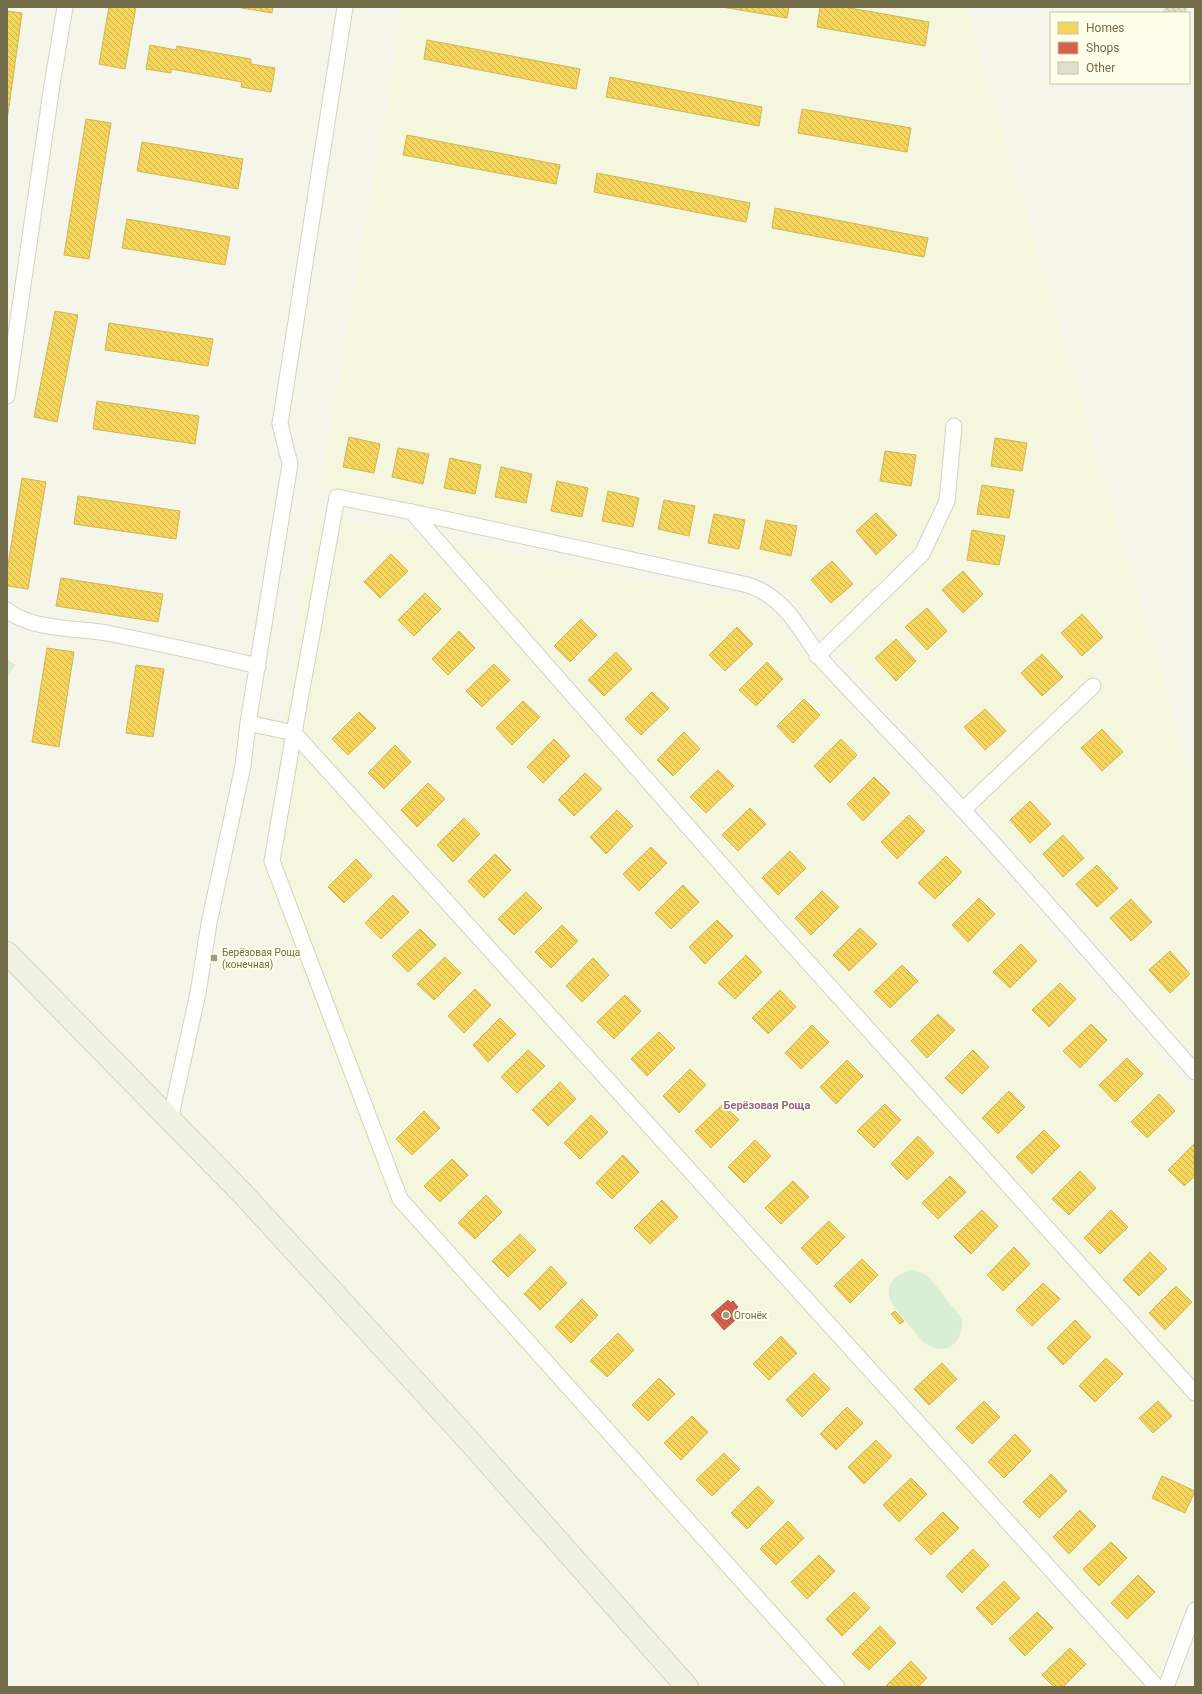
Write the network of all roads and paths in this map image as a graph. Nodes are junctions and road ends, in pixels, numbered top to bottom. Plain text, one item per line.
1 (65, 7) edge
2 (345, 7) edge
3 (7, 396) edge
4 (954, 426) dead end
5 (412, 512) junction
6 (7, 610) edge
7 (817, 656) junction
8 (258, 666) junction
9 (1093, 686) dead end
10 (248, 723) junction
11 (294, 733) junction
12 (963, 810) junction
13 (7, 953) edge
14 (1195, 1072) edge
15 (170, 1120) junction
16 (1195, 1393) edge
17 (1195, 1610) edge
18 (687, 1687) edge
19 (838, 1687) edge
20 (1156, 1687) edge
21 (1166, 1687) edge

1 - 3 street
2 - 8 street
4 - 7 street
5 - 7 street
5 - 11 street
5 - 16 street
6 - 8 street
7 - 12 street
8 - 10 street
9 - 12 street
10 - 11 street
10 - 15 street
11 - 19 street
11 - 20 street
12 - 14 street
13 - 15 main road
15 - 18 main road
17 - 21 street

